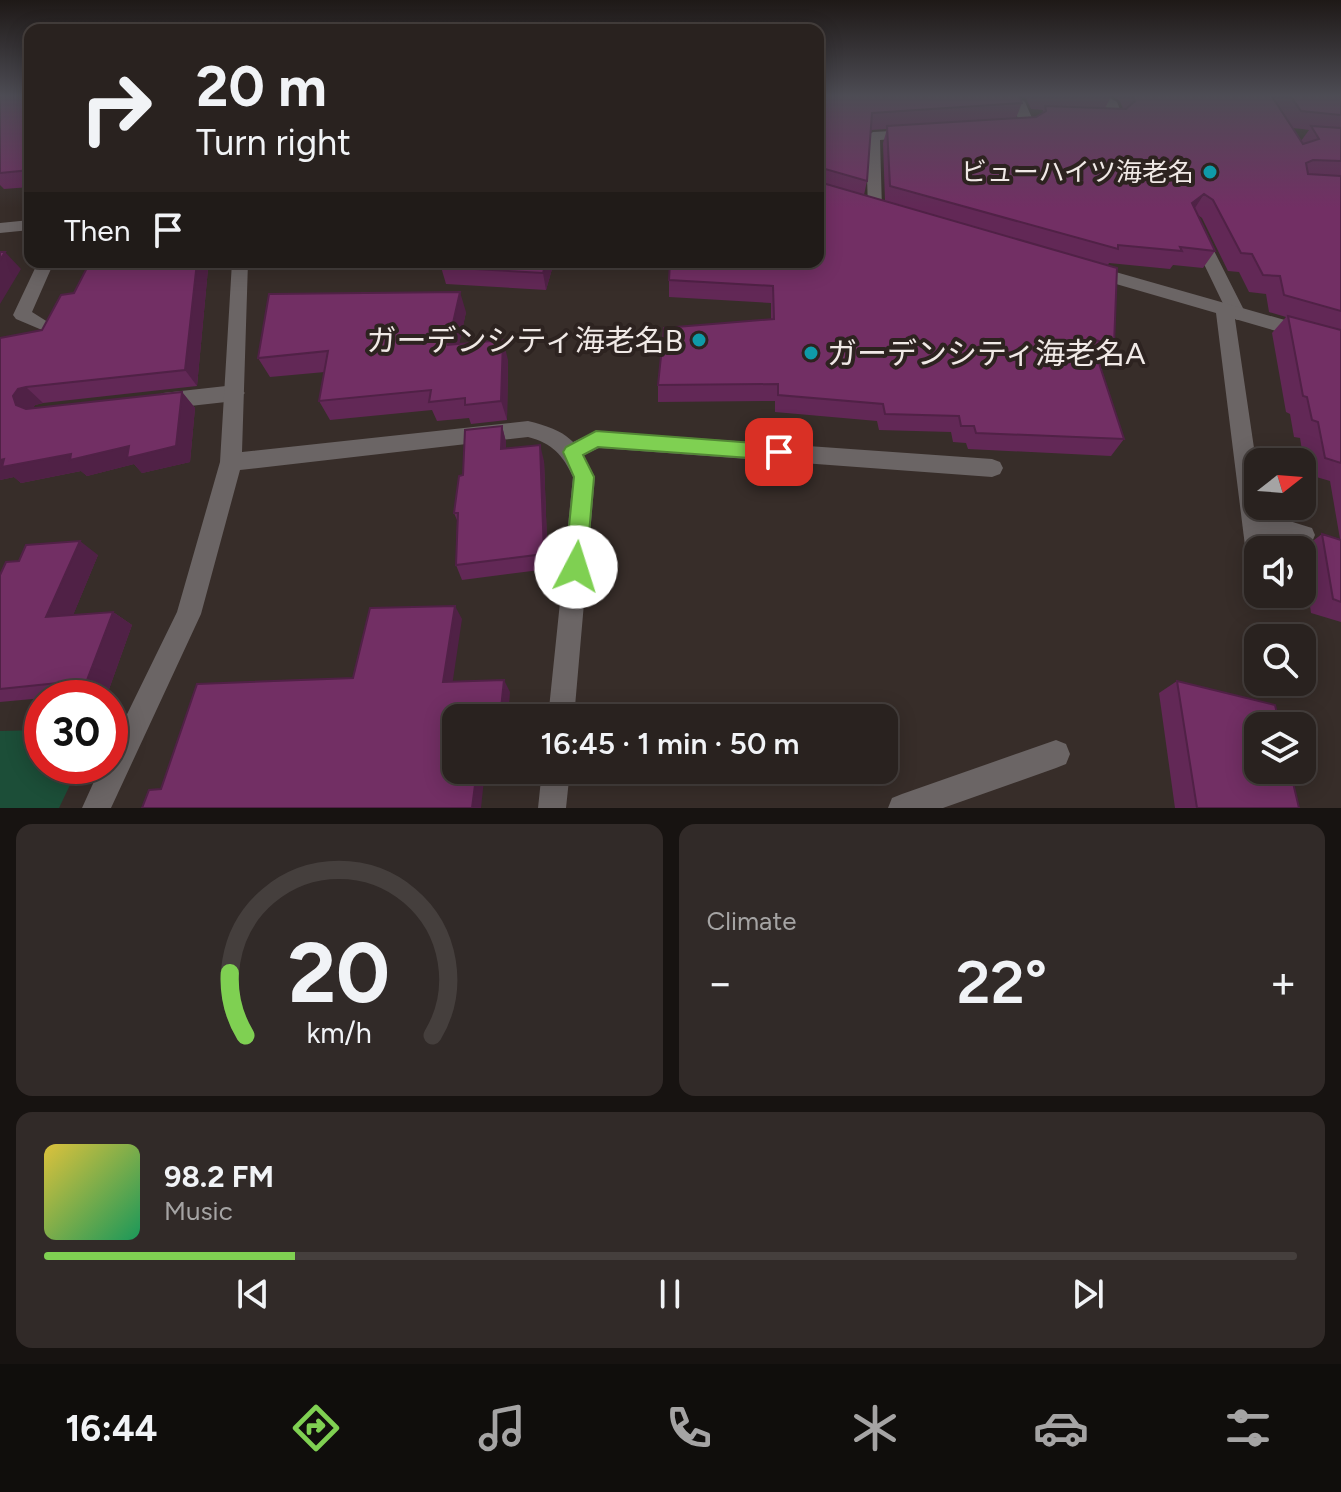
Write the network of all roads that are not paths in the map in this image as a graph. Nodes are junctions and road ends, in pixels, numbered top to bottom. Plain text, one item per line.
1 (888, 133) edge
2 (874, 209) edge
3 (1191, 219) edge
4 (24, 226) edge
5 (0, 228) edge
6 (1077, 267) edge
7 (43, 268) edge
8 (240, 268) edge
9 (1231, 313) junction
10 (42, 324) edge
11 (1341, 343) edge
12 (235, 393) junction
13 (146, 403) edge
14 (1245, 448) edge
15 (572, 452) junction
16 (231, 462) junction
17 (992, 468) dead end
18 (1253, 520) joint
19 (1304, 535) dead end
20 (1255, 536) edge
21 (562, 704) edge
22 (1056, 754) dead end
23 (555, 784) edge
24 (96, 808) edge
25 (552, 808) edge
26 (902, 808) edge

1 - 2 street
3 - 9 street
4 - 5 street
6 - 9 street
7 - 10 street
8 - 12 street
9 - 11 street
9 - 14 street
12 - 13 street
12 - 16 street
15 - 16 street
15 - 17 street
15 - 21 street
16 - 24 street
18 - 19 street
18 - 20 street
22 - 26 street
23 - 25 street

